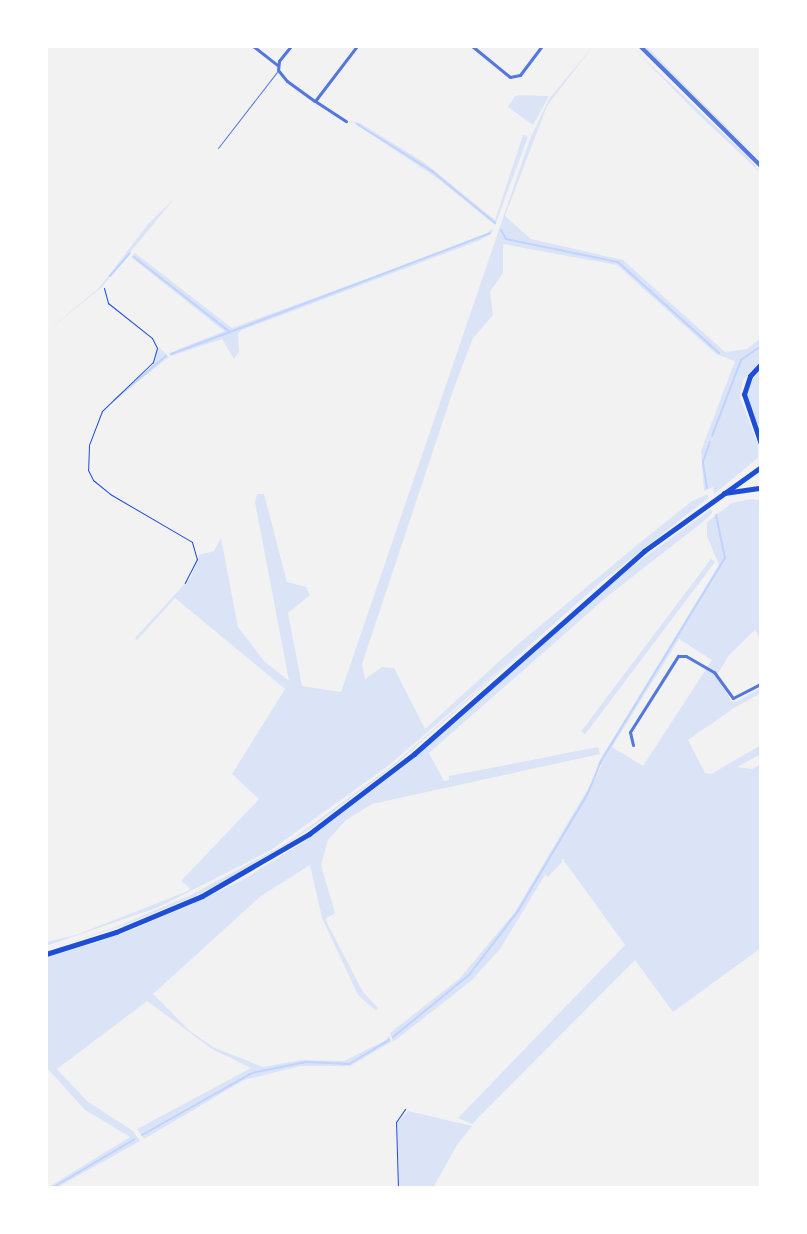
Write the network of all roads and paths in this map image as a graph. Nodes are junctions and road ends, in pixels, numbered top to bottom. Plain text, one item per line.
1 (253, 46) edge
2 (291, 46) edge
3 (357, 46) edge
4 (472, 46) edge
5 (542, 46) edge
6 (640, 46) edge
7 (278, 68) junction
8 (315, 101) junction
9 (346, 121) dead end
10 (218, 148) dead end
11 (761, 166) edge
12 (104, 288) dead end
13 (761, 364) edge
14 (751, 420) junction
15 (761, 430) edge
16 (761, 444) edge
17 (761, 466) edge
18 (761, 488) edge
19 (719, 495) junction
20 (185, 583) dead end
21 (761, 684) edge
22 (633, 745) dead end
23 (46, 954) edge
24 (405, 1109) dead end
25 (398, 1188) edge

1 - 7 street
2 - 7 street
3 - 8 street
4 - 5 street
6 - 11 street
7 - 8 street
7 - 10 lane
8 - 9 street
12 - 20 path
13 - 14 highway
14 - 15 highway
14 - 16 highway
17 - 19 highway
18 - 19 highway
19 - 23 highway
21 - 22 street
24 - 25 path

